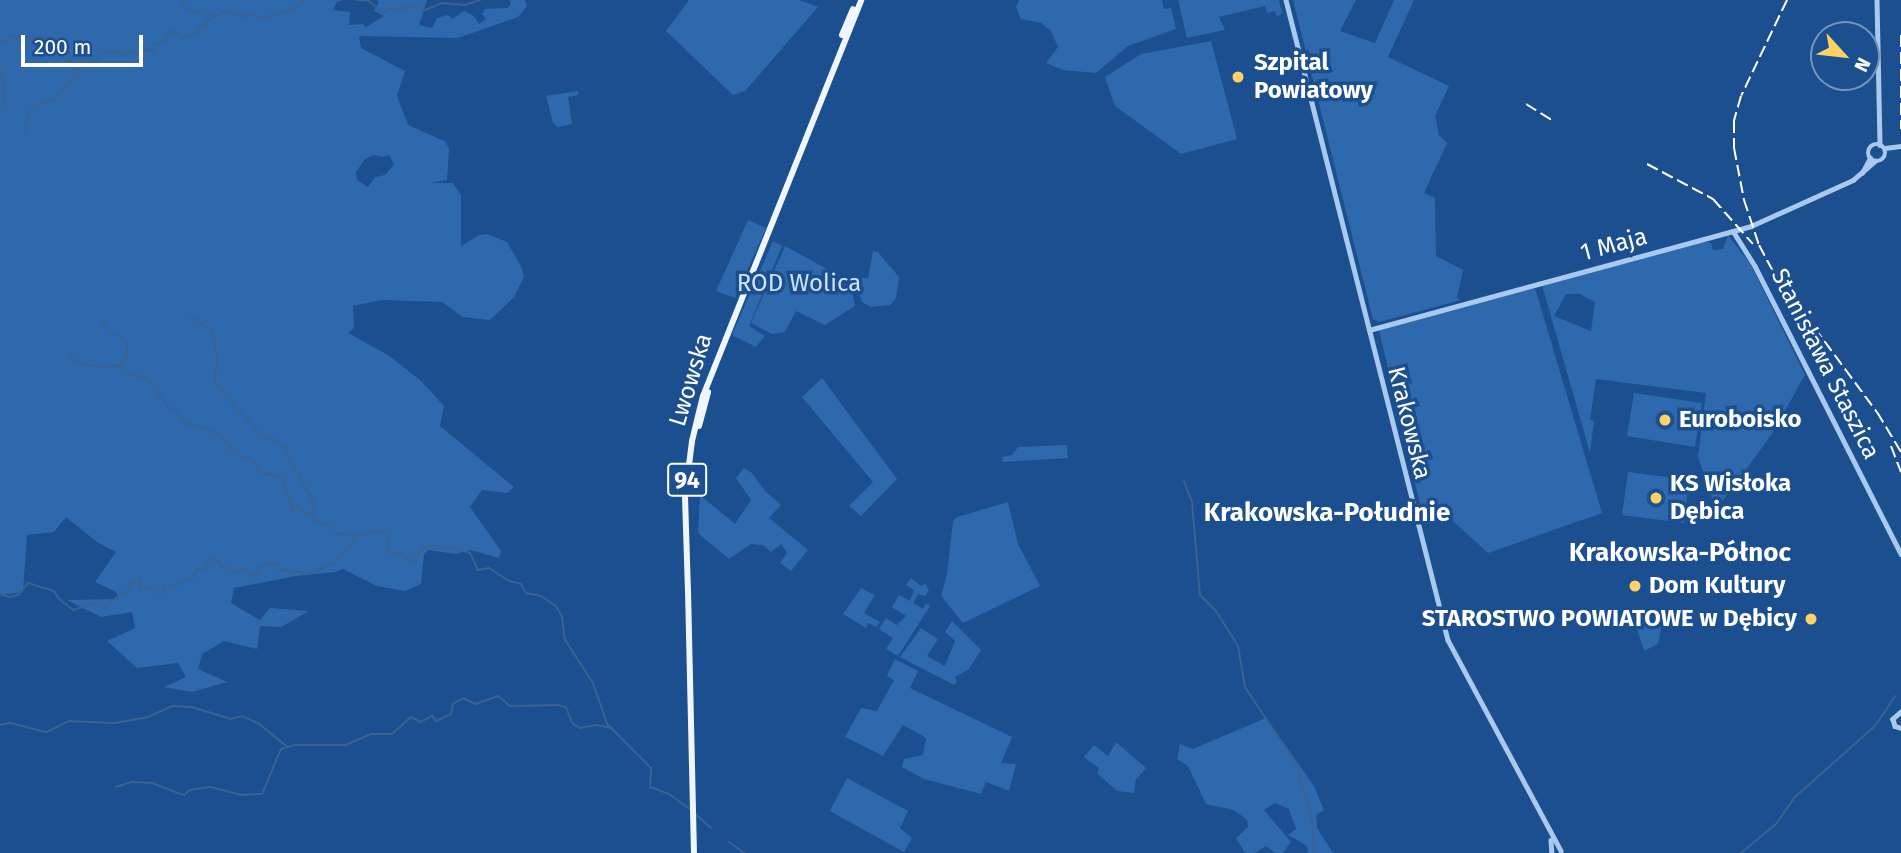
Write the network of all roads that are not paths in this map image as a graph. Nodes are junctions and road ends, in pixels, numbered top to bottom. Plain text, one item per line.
1 (859, 0) edge
2 (1286, 0) edge
3 (1877, 0) edge
4 (1900, 146) edge
5 (1881, 148) junction
6 (1872, 159) junction
7 (1733, 231) junction
8 (1368, 330) junction
9 (1901, 554) edge
10 (1900, 711) edge
11 (1900, 729) edge
12 (1550, 836) junction
13 (1562, 852) edge
14 (696, 853) edge
15 (1553, 853) edge

1 - 14 main road, Lwowska / 94
2 - 8 street, Krakowska
3 - 5 street, 1 Maja
4 - 5 street
5 - 6 street
5 - 6 street, 1 Maja
6 - 7 street, 1 Maja
7 - 8 street, 1 Maja
7 - 9 street, Stanisława Staszica
8 - 12 street, Krakowska
10 - 11 street
12 - 13 street, Krakowska
12 - 15 street, Krakowska
13 - 15 street

